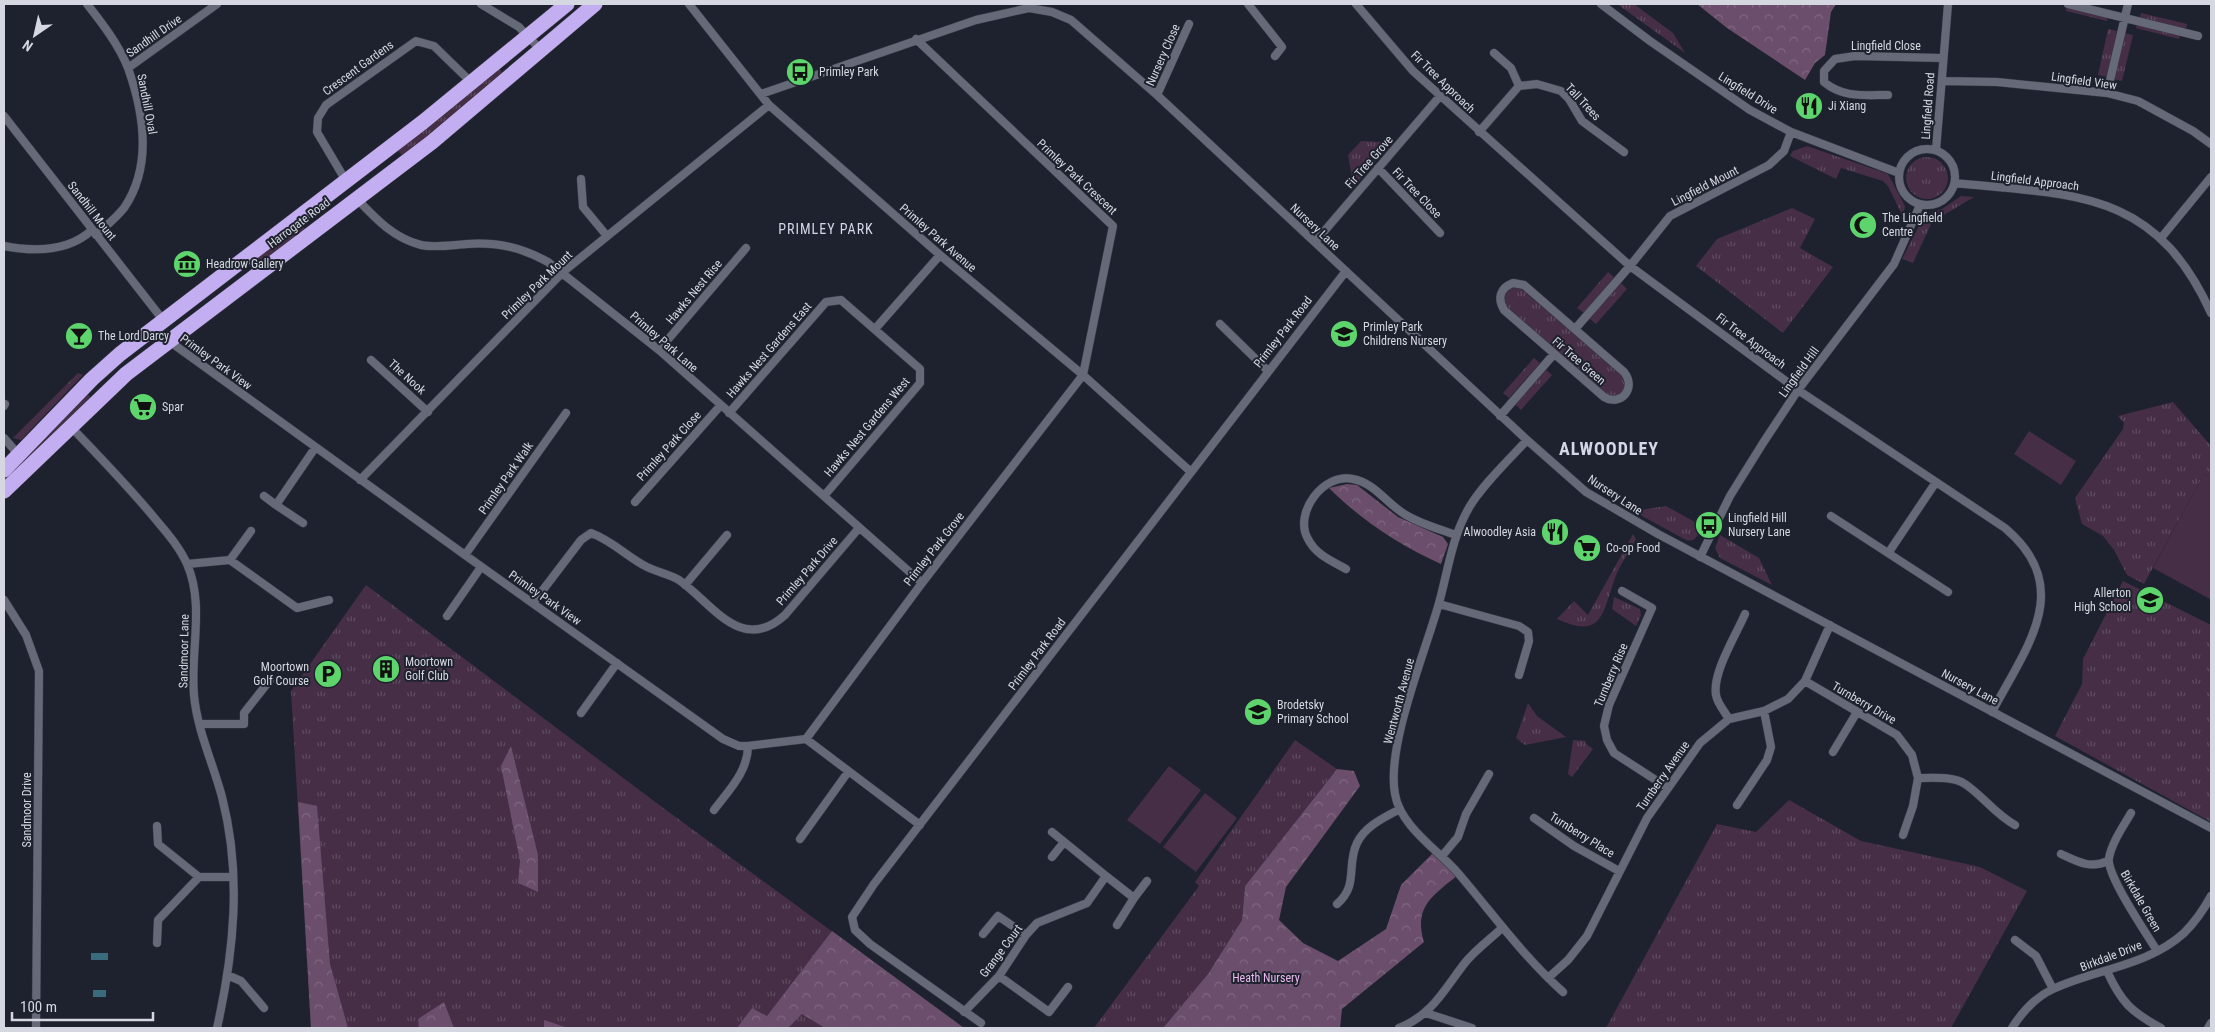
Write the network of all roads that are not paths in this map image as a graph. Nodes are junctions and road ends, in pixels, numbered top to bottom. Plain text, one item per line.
1 (88, 4) edge
2 (217, 4) edge
3 (482, 4) edge
4 (567, 4) edge
5 (595, 4) edge
6 (689, 4) edge
7 (1248, 4) edge
8 (1356, 4) edge
9 (1602, 4) edge
10 (1948, 4) edge
11 (2068, 4) edge
12 (2128, 4) edge
13 (1028, 6) edge
14 (2124, 17) junction
15 (1189, 24) dead end
16 (528, 35) junction
17 (2198, 36) dead end
18 (916, 39) junction
19 (540, 50) junction
20 (1494, 53) dead end
21 (1275, 56) dead end
22 (1942, 58) junction
23 (128, 68) junction
24 (1942, 81) junction
25 (472, 83) junction
26 (1520, 86) junction
27 (2106, 93) junction
28 (762, 94) junction
29 (1157, 95) junction
30 (1888, 95) dead end
31 (1440, 96) junction
32 (769, 105) junction
33 (4, 116) edge
34 (1479, 132) junction
35 (1791, 132) junction
36 (2211, 144) edge
37 (1936, 150) junction
38 (1624, 152) dead end
39 (401, 165) junction
40 (1378, 168) junction
41 (1899, 173) junction
42 (2211, 177) edge
43 (581, 179) dead end
44 (346, 181) junction
45 (1955, 183) junction
46 (356, 198) junction
47 (1920, 205) junction
48 (301, 214) junction
49 (94, 232) junction
50 (1440, 233) dead end
51 (607, 236) junction
52 (2161, 238) junction
53 (1315, 242) junction
54 (4, 246) edge
55 (746, 248) dead end
56 (940, 255) junction
57 (1630, 266) junction
58 (1346, 271) junction
59 (563, 272) junction
60 (248, 281) junction
61 (194, 296) junction
62 (2211, 313) edge
63 (163, 320) junction
64 (1220, 324) dead end
65 (875, 329) junction
66 (1575, 329) junction
67 (169, 341) junction
68 (659, 350) junction
69 (1554, 354) junction
70 (370, 360) dead end
71 (1267, 370) junction
72 (98, 373) junction
73 (1083, 375) junction
74 (1798, 390) junction
75 (720, 406) junction
76 (428, 412) junction
77 (566, 413) dead end
78 (729, 413) junction
79 (1500, 416) junction
80 (70, 426) junction
81 (4, 438) edge
82 (1527, 440) junction
83 (316, 448) junction
84 (19, 455) junction
85 (4, 470) edge
86 (1191, 472) junction
87 (360, 480) junction
88 (1936, 482) junction
89 (4, 491) edge
90 (264, 496) dead end
91 (824, 496) junction
92 (635, 502) dead end
93 (276, 504) junction
94 (1831, 516) dead end
95 (303, 523) dead end
96 (859, 528) junction
97 (251, 531) dead end
98 (727, 535) dead end
99 (1456, 535) junction
100 (1889, 552) junction
101 (464, 556) junction
102 (1700, 557) junction
103 (230, 560) junction
104 (187, 564) junction
105 (481, 566) junction
106 (1346, 569) dead end
107 (922, 583) junction
108 (685, 585) junction
109 (1622, 592) dead end
110 (1948, 592) dead end
111 (4, 600) edge
112 (329, 600) dead end
113 (533, 603) junction
114 (1439, 604) junction
115 (1746, 614) dead end
116 (447, 616) dead end
117 (1830, 625) junction
118 (617, 662) junction
119 (1519, 676) dead end
120 (270, 680) dead end
121 (1805, 680) junction
122 (1764, 711) junction
123 (1857, 712) junction
124 (1992, 712) junction
125 (580, 713) dead end
126 (1729, 719) junction
127 (200, 724) junction
128 (806, 739) junction
129 (748, 746) junction
130 (1832, 752) dead end
131 (848, 772) junction
132 (1489, 774) dead end
133 (1918, 778) junction
134 (1668, 788) junction
135 (1737, 805) dead end
136 (1400, 809) junction
137 (714, 810) dead end
138 (2131, 813) dead end
139 (1534, 818) dead end
140 (2015, 825) dead end
141 (157, 826) dead end
142 (920, 826) junction
143 (2211, 828) edge
144 (1052, 832) dead end
145 (1903, 835) dead end
146 (800, 839) dead end
147 (1064, 842) junction
148 (2061, 854) dead end
149 (1052, 856) dead end
150 (1442, 856) junction
151 (2108, 861) junction
152 (1619, 871) junction
153 (1106, 876) junction
154 (199, 877) junction
155 (233, 877) junction
156 (1147, 882) dead end
157 (2211, 896) edge
158 (1134, 898) junction
159 (1337, 904) dead end
160 (1117, 925) dead end
161 (1501, 929) junction
162 (983, 934) dead end
163 (1026, 935) junction
164 (2015, 940) dead end
165 (157, 943) dead end
166 (2157, 951) junction
167 (2107, 971) junction
168 (227, 975) junction
169 (999, 976) junction
170 (1548, 978) junction
171 (1068, 987) dead end
172 (2053, 989) junction
173 (1563, 992) dead end
174 (264, 1008) dead end
175 (964, 1012) junction
176 (1426, 1013) junction
177 (2211, 1022) edge
178 (981, 1023) dead end
179 (36, 1028) edge
180 (217, 1028) edge
181 (1399, 1028) edge
182 (1472, 1028) edge
183 (2012, 1028) edge
184 (2160, 1028) edge
185 (2208, 1028) edge

1 - 23 street, Sandhill Oval
2 - 23 street, Sandhill Drive
3 - 16 street
4 - 16 highway, Harrogate Road
5 - 19 highway, Harrogate Road
6 - 28 street, Primley Park Avenue
7 - 21 street
8 - 31 street, Fir Tree Approach
9 - 35 street, Lingfield Drive
10 - 22 street, Lingfield Road
11 - 14 street
12 - 14 street
13 - 18 street
13 - 29 street, Nursery Lane
14 - 17 street
14 - 27 street
15 - 29 street, Nursery Close
16 - 19 street
16 - 25 highway, Harrogate Road
18 - 28 street
18 - 73 street, Primley Park Crescent
19 - 39 highway, Harrogate Road
20 - 26 street
22 - 24 street, Lingfield Road
22 - 30 street, Lingfield Close
23 - 49 street, Sandhill Oval
24 - 27 street, Lingfield View
24 - 37 street, Lingfield Road
25 - 44 highway, Harrogate Road
25 - 44 street, Crescent Gardens
26 - 34 street
26 - 38 street, Tall Trees
27 - 36 street, Lingfield View
28 - 32 street, Primley Park Avenue
29 - 53 street, Nursery Lane
31 - 34 street, Fir Tree Approach
31 - 40 street, Fir Tree Grove
32 - 51 street, Primley Park Mount
32 - 56 street, Primley Park Avenue
33 - 49 street, Sandhill Mount
34 - 57 street, Fir Tree Approach
35 - 41 street, Lingfield Drive
35 - 57 street, Lingfield Mount
37 - 41 street
37 - 45 street
39 - 44 highway
39 - 46 highway, Harrogate Road
40 - 50 street, Fir Tree Close
40 - 53 street, Fir Tree Grove
41 - 47 street
42 - 52 street
43 - 51 street
44 - 48 highway, Harrogate Road
45 - 47 street
45 - 52 street, Lingfield Approach
46 - 48 highway
46 - 59 street, Primley Park Lane
46 - 60 highway, Harrogate Road
47 - 74 street, Lingfield Hill
48 - 61 highway, Harrogate Road
49 - 54 street, Sandhill Oval
49 - 63 street, Sandhill Mount
51 - 59 street, Primley Park Mount
52 - 62 street, Lingfield Approach
53 - 58 street, Nursery Lane
55 - 68 street, Hawks Nest Rise
56 - 65 street
56 - 73 street, Primley Park Avenue
57 - 66 street, Lingfield Mount
57 - 74 street, Fir Tree Approach
58 - 71 street, Primley Park Road
58 - 79 street, Nursery Lane
59 - 68 street, Primley Park Lane
59 - 76 street, Primley Park Mount
60 - 61 highway
60 - 67 highway, Harrogate Road
61 - 63 highway, Harrogate Road
63 - 72 highway, Harrogate Road
64 - 71 street
65 - 78 street, Hawks Nest Gardens East
65 - 91 street, Hawks Nest Gardens West
66 - 69 street, Fir Tree Green
66 - 69 street, Fir Tree Green
67 - 72 highway
67 - 80 highway, Harrogate Road
67 - 83 street, Primley Park View
68 - 75 street, Primley Park Lane
69 - 79 street
70 - 76 street, The Nook
71 - 86 street, Primley Park Road
72 - 84 highway, Harrogate Road
73 - 86 street, Primley Park Avenue
73 - 107 street, Primley Park Grove
74 - 88 street, Fir Tree Approach
74 - 102 street, Lingfield Hill
75 - 78 street, Primley Park Lane
75 - 92 street, Primley Park Close
76 - 87 street, Primley Park Mount
77 - 101 street, Primley Park Walk
78 - 91 street, Primley Park Lane
79 - 82 street, Nursery Lane
80 - 89 highway, Harrogate Road
80 - 104 street, Sandmoor Lane
81 - 84 street
82 - 99 street, Wentworth Avenue
82 - 102 street, Nursery Lane
83 - 87 street, Primley Park View
83 - 93 street
84 - 85 highway, Harrogate Road
86 - 142 street, Primley Park Road
87 - 101 street, Primley Park View
88 - 100 street
88 - 124 street, Fir Tree Approach
90 - 93 street
91 - 96 street, Primley Park Lane
93 - 95 street
94 - 100 street
96 - 107 street, Primley Park Lane
96 - 108 street, Primley Park Drive
97 - 103 street
98 - 108 street
99 - 106 street
99 - 114 street, Wentworth Avenue
100 - 110 street
101 - 105 street, Primley Park View
102 - 117 street, Nursery Lane
103 - 104 street
103 - 112 street
104 - 127 street, Sandmoor Lane
105 - 113 street, Primley Park View
105 - 116 street
107 - 128 street, Primley Park Grove
108 - 113 street, Primley Park Drive
109 - 134 street, Turnberry Rise
111 - 179 street, Sandmoor Drive
113 - 118 street, Primley Park View
114 - 119 street
114 - 136 street, Wentworth Avenue
115 - 126 street
117 - 121 street, Turnberry Avenue
117 - 124 street, Nursery Lane
118 - 125 street
118 - 129 street, Primley Park View
120 - 127 street
121 - 122 street, Turnberry Avenue
121 - 123 street, Turnberry Drive
122 - 126 street, Turnberry Avenue
122 - 135 street
123 - 130 street
123 - 133 street, Turnberry Drive
124 - 143 street, Nursery Lane
126 - 134 street, Turnberry Avenue
127 - 155 street, Sandmoor Lane
128 - 129 street, Primley Park View
128 - 131 street
129 - 137 street
131 - 142 street
131 - 146 street
132 - 150 street
133 - 140 street
133 - 145 street, Turnberry Drive
134 - 152 street, Turnberry Avenue
136 - 150 street, Wentworth Avenue
136 - 159 street
138 - 151 street, Birkdale Green
139 - 152 street, Turnberry Place
141 - 154 street
142 - 175 street, Primley Park Road
144 - 147 street
147 - 149 street
147 - 153 street
148 - 151 street, Birkdale Green
150 - 161 street, Wentworth Avenue
151 - 166 street, Birkdale Green
152 - 170 street, Turnberry Avenue
153 - 158 street
153 - 163 street, Grange Court
154 - 155 street
154 - 165 street
155 - 168 street, Sandmoor Lane
156 - 158 street
157 - 166 street, Birkdale Drive
158 - 160 street
161 - 170 street, Wentworth Avenue
161 - 176 street
162 - 163 street
163 - 169 street, Grange Court
164 - 172 street
166 - 167 street, Birkdale Drive
167 - 172 street, Birkdale Drive
167 - 184 street
168 - 174 street
168 - 180 street, Sandmoor Lane
169 - 171 street
169 - 175 street, Grange Court
170 - 173 street, Wentworth Avenue
172 - 183 street, Birkdale Drive
175 - 178 street, Primley Park Road
176 - 181 street
176 - 182 street
177 - 185 street

